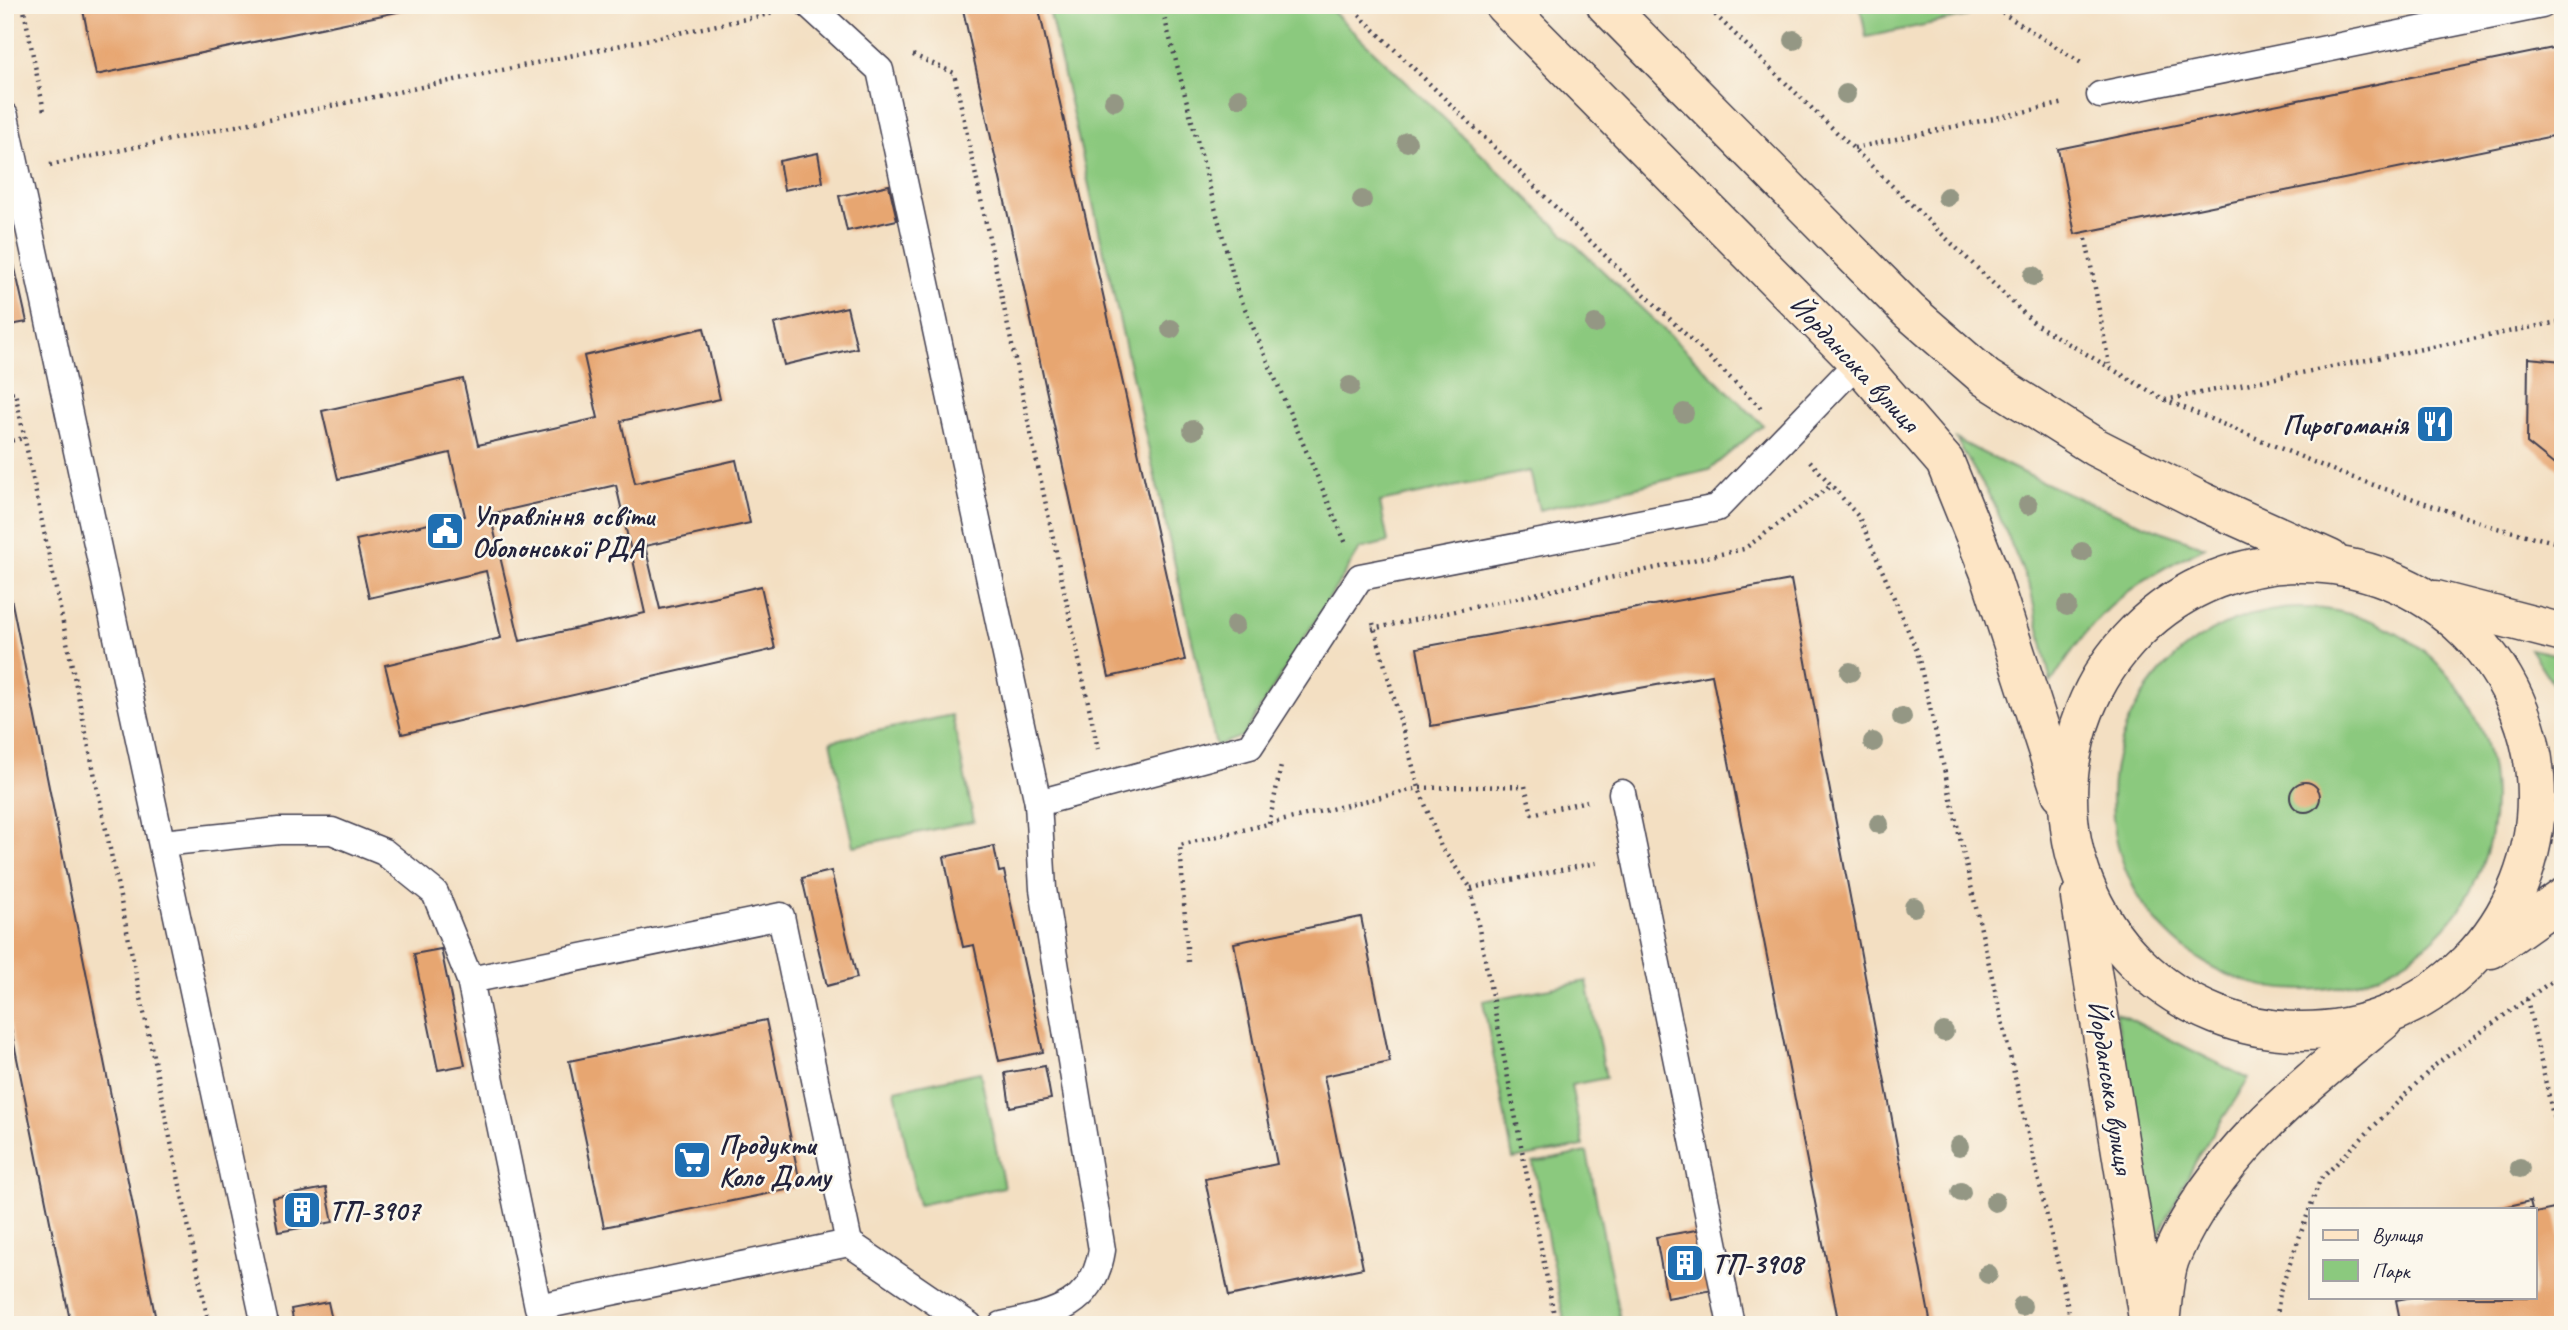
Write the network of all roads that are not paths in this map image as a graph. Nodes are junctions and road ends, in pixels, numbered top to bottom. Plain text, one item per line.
1 (809, 5) edge
2 (1504, 5) edge
3 (1606, 5) edge
4 (2535, 6) edge
5 (2100, 95) road end
6 (5, 116) edge
7 (1858, 362) junction
8 (2348, 567) junction
9 (2425, 597) junction
10 (2563, 633) edge
11 (1622, 793) road end
12 (1038, 803) junction
13 (2066, 808) junction
14 (162, 843) junction
15 (2072, 850) junction
16 (2563, 898) edge
17 (2461, 971) junction
18 (470, 980) junction
19 (2391, 1015) junction
20 (849, 1243) junction
21 (265, 1325) edge
22 (969, 1325) edge
23 (1002, 1325) edge
24 (1731, 1325) edge
25 (2149, 1325) edge
26 (2159, 1325) edge

1 - 12 lane
2 - 7 main road, Йорданська вулиця
3 - 8 main road
4 - 5 lane
6 - 14 lane
7 - 12 lane
7 - 13 main road, Йорданська вулиця
8 - 9 main road
8 - 13 main road
9 - 10 main road
9 - 17 main road
11 - 24 lane
12 - 23 lane
13 - 15 main road
14 - 18 lane
14 - 21 lane
15 - 19 main road
15 - 25 main road, Йорданська вулиця
16 - 17 main road
17 - 19 main road
18 - 20 lane
18 - 20 lane
19 - 26 main road
20 - 22 lane

